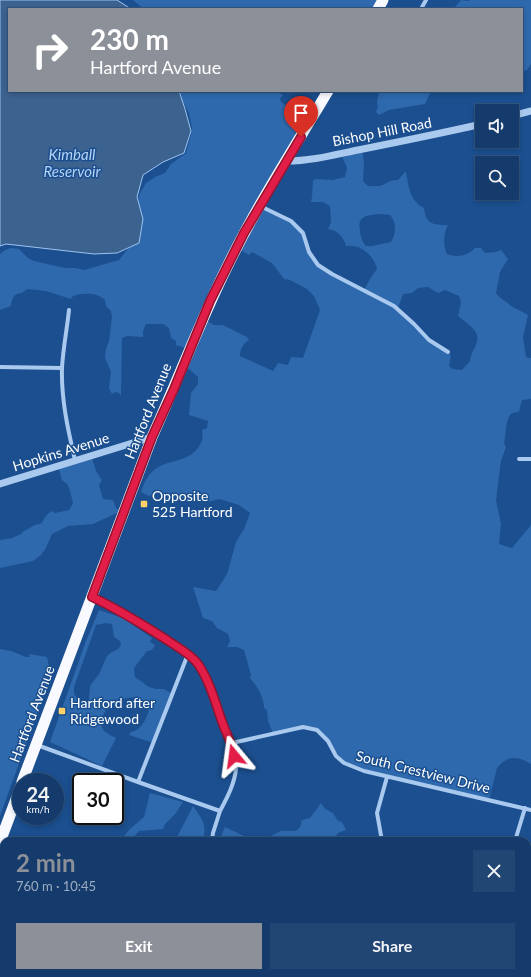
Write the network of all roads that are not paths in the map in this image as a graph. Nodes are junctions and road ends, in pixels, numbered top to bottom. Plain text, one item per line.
1 (327, 92) edge
2 (531, 111) edge
3 (519, 114) edge
4 (475, 126) edge
5 (287, 160) junction
6 (260, 206) junction
7 (69, 310) dead end
8 (448, 352) dead end
9 (0, 367) edge
10 (62, 368) junction
11 (152, 437) junction
12 (519, 459) dead end
13 (531, 459) edge
14 (75, 460) junction
15 (0, 484) edge
16 (92, 597) junction
17 (188, 654) junction
18 (232, 743) junction
19 (37, 744) junction
20 (26, 773) edge
21 (387, 777) junction
22 (138, 782) junction
23 (525, 808) junction
24 (12, 810) edge
25 (531, 810) edge
26 (220, 811) junction
27 (2, 837) edge
28 (212, 837) edge
29 (381, 837) edge
30 (516, 837) edge

1 - 5 highway, Hartford Avenue
2 - 3 street
4 - 5 street, Bishop Hill Road
5 - 6 highway, Hartford Avenue
6 - 8 street
6 - 11 highway, Hartford Avenue
7 - 10 street
9 - 10 street
10 - 14 street
11 - 14 street, Hopkins Avenue
11 - 16 highway, Hartford Avenue
12 - 13 street
14 - 15 street, Hopkins Avenue
16 - 17 street
16 - 19 highway, Hartford Avenue
17 - 18 street
17 - 22 street
18 - 21 street, South Crestview Drive
18 - 26 street
19 - 20 highway, Hartford Avenue
19 - 22 street
21 - 23 street, South Crestview Drive
21 - 29 street
22 - 26 street
23 - 25 street, South Crestview Drive
23 - 30 street
24 - 27 highway, Hartford Avenue
26 - 28 street

